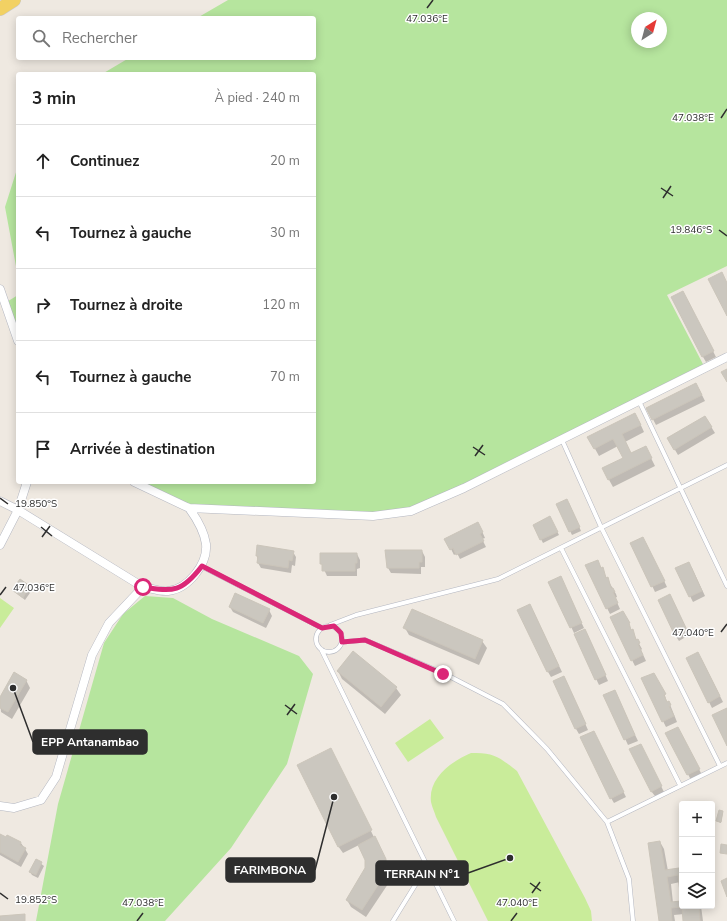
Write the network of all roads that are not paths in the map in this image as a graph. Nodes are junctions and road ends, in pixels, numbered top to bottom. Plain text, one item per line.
1 (14, 0) edge
2 (0, 9) edge
3 (0, 289) edge
4 (16, 335) edge
5 (727, 357) edge
6 (639, 401) junction
7 (562, 440) junction
8 (727, 465) edge
9 (26, 484) edge
10 (138, 484) edge
11 (680, 488) junction
12 (0, 501) edge
13 (189, 508) junction
14 (18, 510) junction
15 (601, 527) junction
16 (0, 545) edge
17 (561, 548) junction
18 (202, 566) junction
19 (727, 586) edge
20 (143, 587) junction
21 (330, 626) junction
22 (322, 628) junction
23 (342, 642) junction
24 (321, 649) junction
25 (727, 762) edge
26 (720, 766) junction
27 (680, 785) junction
28 (0, 806) edge
29 (606, 822) junction
30 (427, 866) junction
31 (393, 921) edge
32 (454, 921) edge
33 (633, 921) edge

1 - 2 main road
3 - 4 street
5 - 6 street
6 - 7 street
6 - 11 lane
7 - 13 street
7 - 15 lane
8 - 11 lane
9 - 14 street
10 - 13 street
11 - 15 lane
11 - 19 lane
12 - 14 street
13 - 18 street
14 - 16 street
14 - 20 street
15 - 17 lane
15 - 26 lane
17 - 21 lane
17 - 27 lane
18 - 20 street
18 - 22 lane
20 - 28 street
21 - 22 lane
21 - 23 lane
22 - 24 lane
23 - 24 lane
23 - 29 lane
24 - 30 lane
25 - 26 lane
26 - 27 lane
27 - 29 lane
29 - 33 lane
30 - 31 lane
30 - 32 lane

